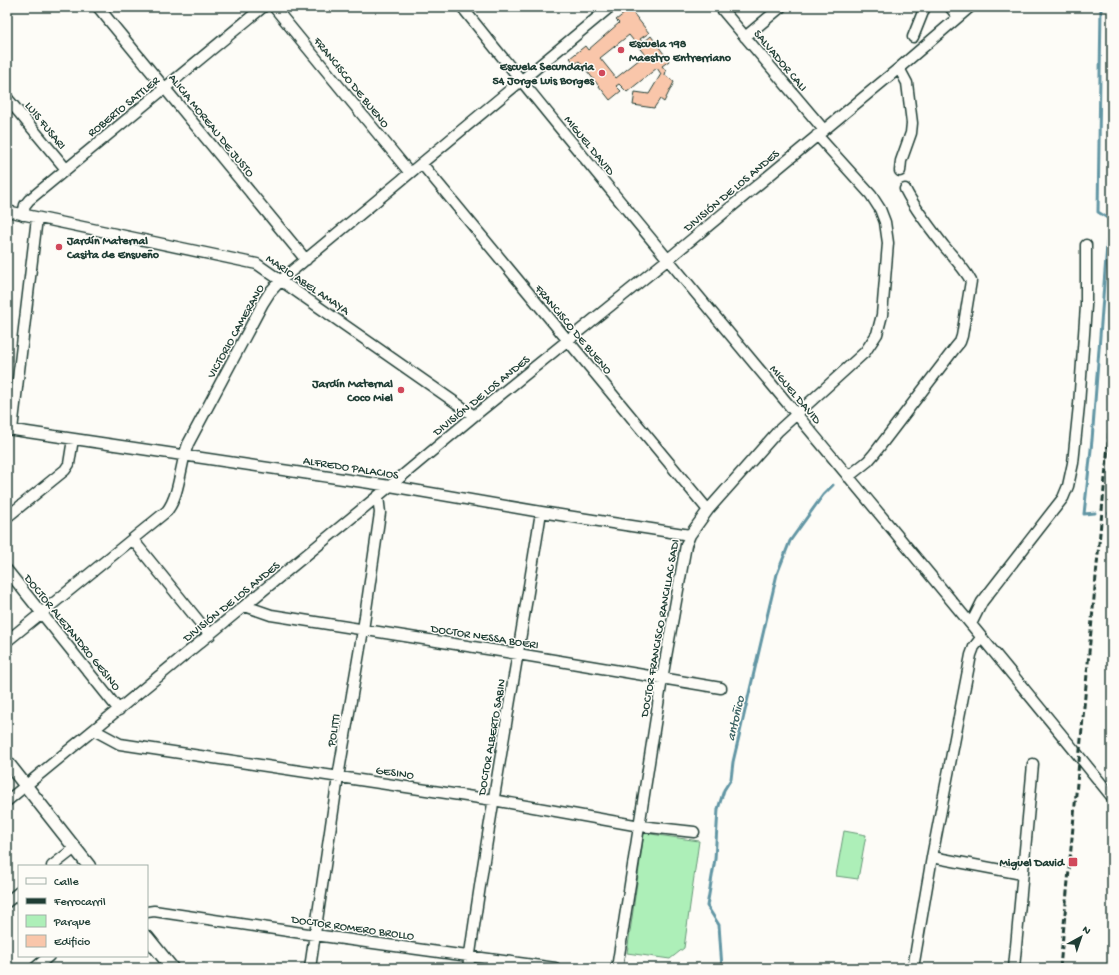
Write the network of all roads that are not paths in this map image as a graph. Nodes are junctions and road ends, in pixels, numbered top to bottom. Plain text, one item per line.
1 (98, 7) edge
2 (263, 7) edge
3 (274, 7) edge
4 (462, 7) edge
5 (610, 7) edge
6 (720, 7) edge
7 (781, 7) edge
8 (925, 7) edge
9 (950, 7) edge
10 (970, 7) edge
11 (958, 17) junction
12 (745, 37) junction
13 (913, 37) dead end
14 (900, 68) junction
15 (521, 81) junction
16 (166, 88) junction
17 (7, 98) edge
18 (820, 132) junction
19 (422, 164) junction
20 (66, 169) junction
21 (900, 171) dead end
22 (410, 173) junction
23 (905, 189) dead end
24 (7, 211) edge
25 (23, 215) junction
26 (37, 218) junction
27 (885, 222) joint
28 (1086, 246) dead end
29 (306, 260) junction
30 (667, 260) junction
31 (281, 280) junction
32 (567, 341) junction
33 (796, 414) junction
34 (474, 416) junction
35 (10, 430) edge
36 (73, 439) junction
37 (184, 455) junction
38 (848, 477) junction
39 (390, 486) junction
40 (378, 496) junction
41 (708, 510) junction
42 (541, 512) junction
43 (7, 517) edge
44 (690, 534) junction
45 (133, 540) junction
46 (7, 570) edge
47 (245, 606) junction
48 (42, 614) junction
49 (971, 624) junction
50 (363, 630) junction
51 (210, 635) junction
52 (981, 638) junction
53 (7, 641) edge
54 (518, 654) junction
55 (662, 679) junction
56 (721, 688) dead end
57 (119, 710) junction
58 (94, 730) junction
59 (7, 762) edge
60 (1033, 764) dead end
61 (338, 777) junction
62 (26, 786) junction
63 (1112, 797) edge
64 (493, 800) junction
65 (7, 802) edge
66 (640, 826) junction
67 (694, 832) dead end
68 (75, 848) junction
69 (932, 857) junction
70 (53, 865) edge
71 (89, 865) edge
72 (1022, 874) junction
73 (18, 893) edge
74 (7, 902) edge
75 (148, 912) edge
76 (315, 935) junction
77 (148, 938) edge
78 (49, 957) edge
79 (469, 957) junction
80 (35, 968) edge
81 (172, 968) edge
82 (310, 968) edge
83 (468, 968) edge
84 (555, 968) edge
85 (617, 968) edge
86 (913, 968) edge
87 (1014, 968) edge

1 - 16 street, ALICIA MOREAU DE JUSTO
2 - 16 street, ROBERTO SATTLER
3 - 22 street, FRANCISCO DE BUENO
4 - 15 street, MIGUEL DAVID
5 - 15 street, VICTORIO CAMERANO
6 - 12 street, SALVADOR CALI
7 - 12 street
8 - 13 street
9 - 11 street
10 - 11 street, DIVISIÓN DE LOS ANDES
11 - 14 street, DIVISIÓN DE LOS ANDES
12 - 18 street, SALVADOR CALI
14 - 18 street, DIVISIÓN DE LOS ANDES
14 - 21 street
15 - 19 street, VICTORIO CAMERANO
15 - 30 street, MIGUEL DAVID
16 - 20 street, ROBERTO SATTLER
16 - 29 street, ALICIA MOREAU DE JUSTO
17 - 20 street, LUIS FUSARI
18 - 27 street, SALVADOR CALI
18 - 30 street, DIVISIÓN DE LOS ANDES
19 - 22 street, VICTORIO CAMERANO
19 - 32 street, FRANCISCO DE BUENO
20 - 25 street, ROBERTO SATTLER
22 - 29 street, VICTORIO CAMERANO
23 - 38 street
24 - 25 street, MARIO ABEL AMAYA
25 - 26 street, MARIO ABEL AMAYA
26 - 31 street, MARIO ABEL AMAYA
26 - 35 street
27 - 33 street, DOCTOR FRANCISCO RANCILLAC SADI
28 - 49 street
29 - 31 street, VICTORIO CAMERANO
30 - 32 street, DIVISIÓN DE LOS ANDES
30 - 33 street, MIGUEL DAVID
31 - 34 street, MARIO ABEL AMAYA
31 - 37 street, VICTORIO CAMERANO
32 - 34 street, DIVISIÓN DE LOS ANDES
32 - 41 street, FRANCISCO DE BUENO
33 - 38 street, MIGUEL DAVID
33 - 41 street, DOCTOR FRANCISCO RANCILLAC SADI
34 - 39 street, DIVISIÓN DE LOS ANDES
35 - 36 street, ALFREDO PALACIOS
36 - 37 street, ALFREDO PALACIOS
36 - 43 street
37 - 39 street, ALFREDO PALACIOS
37 - 45 street, VICTORIO CAMERANO
38 - 49 street, MIGUEL DAVID
39 - 40 street, DIVISIÓN DE LOS ANDES
39 - 42 street, ALFREDO PALACIOS
40 - 47 street, DIVISIÓN DE LOS ANDES
40 - 50 street, POLITTI
41 - 44 street, DOCTOR FRANCISCO RANCILLAC SADI
42 - 44 street, ALFREDO PALACIOS
42 - 54 street, DOCTOR ALBERTO SABIN
44 - 55 street, DOCTOR FRANCISCO RANCILLAC SADI
45 - 48 street, VICTORIO CAMERANO
45 - 51 street
46 - 48 street, DOCTOR ALEJANDRO GESINO
47 - 50 street, DOCTOR NESSA BOERI
47 - 51 street, DIVISIÓN DE LOS ANDES
48 - 53 street, VICTORIO CAMERANO
48 - 57 street, DOCTOR ALEJANDRO GESINO
49 - 52 street, MIGUEL DAVID
50 - 54 street, DOCTOR NESSA BOERI
50 - 61 street, POLITTI
51 - 57 street, DIVISIÓN DE LOS ANDES
52 - 63 street, MIGUEL DAVID
52 - 69 street
54 - 55 street, DOCTOR NESSA BOERI
54 - 64 street, DOCTOR ALBERTO SABIN
55 - 56 street, DOCTOR NESSA BOERI
55 - 66 street, DOCTOR FRANCISCO RANCILLAC SADI
57 - 58 street, DIVISIÓN DE LOS ANDES
58 - 61 street, GESINO
58 - 62 street, DIVISIÓN DE LOS ANDES
59 - 62 main road
60 - 72 street
61 - 64 street, GESINO
61 - 76 street, POLITTI
62 - 65 street, DIVISIÓN DE LOS ANDES
62 - 68 main road
64 - 66 street, GESINO
64 - 79 street, DOCTOR ALBERTO SABIN
66 - 67 street, GESINO
66 - 85 street, DOCTOR FRANCISCO RANCILLAC SADI
68 - 70 street
68 - 71 main road
69 - 72 street
69 - 86 street
72 - 87 street
73 - 74 street
75 - 76 street, DOCTOR ROMERO BROLLO
76 - 79 street, DOCTOR ROMERO BROLLO
76 - 82 street, POLITTI
77 - 81 main road
78 - 80 street
79 - 83 street, DOCTOR ALBERTO SABIN
79 - 84 street, DOCTOR ROMERO BROLLO

